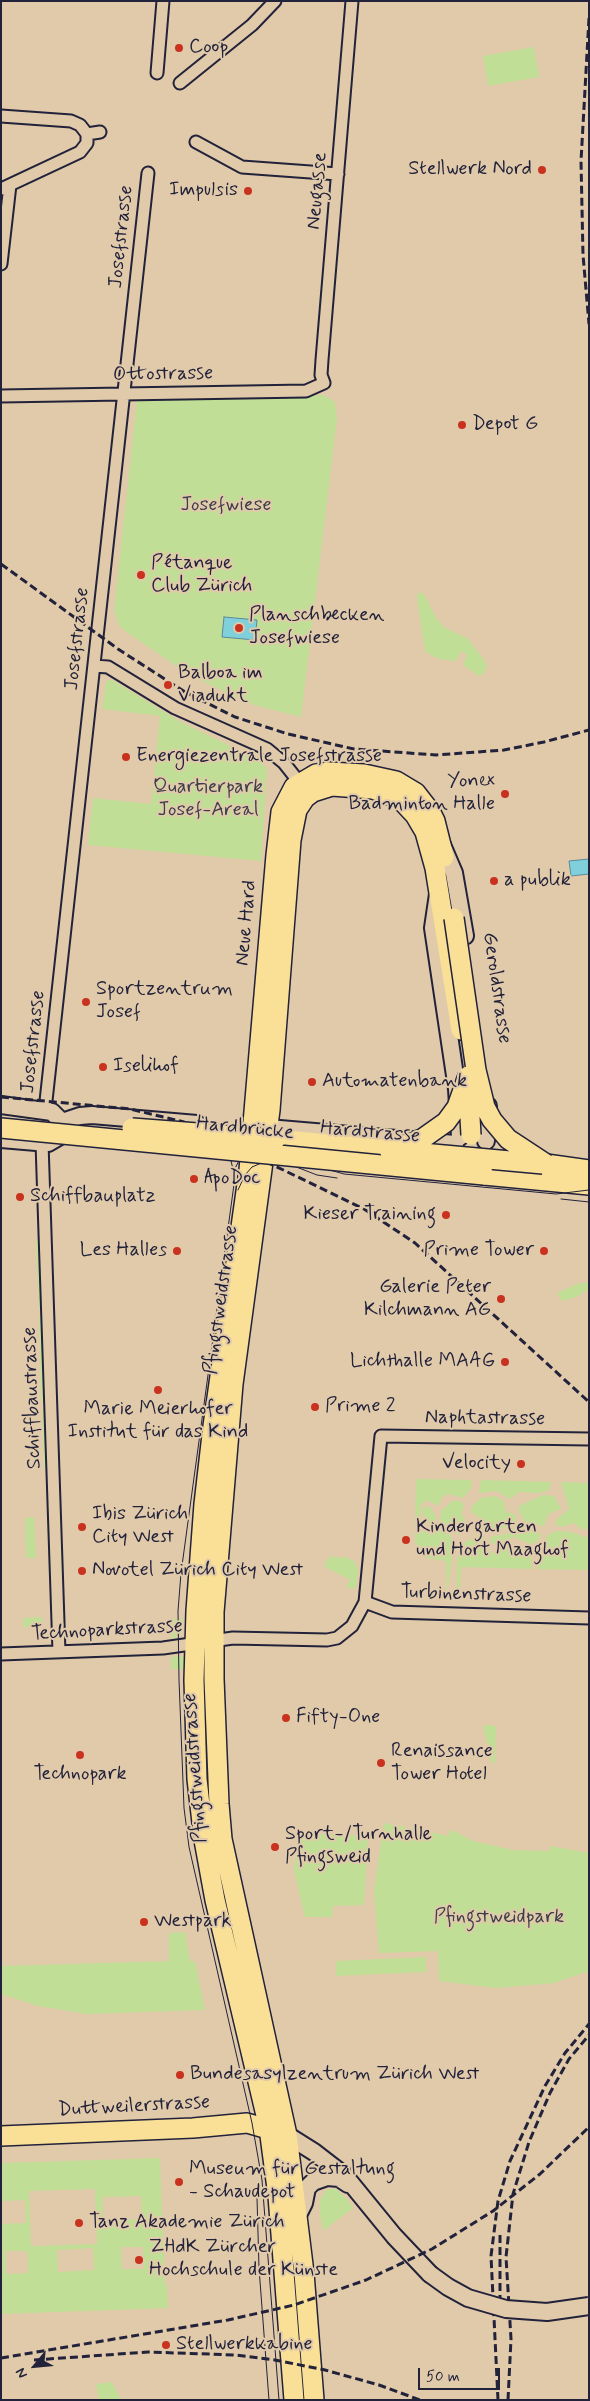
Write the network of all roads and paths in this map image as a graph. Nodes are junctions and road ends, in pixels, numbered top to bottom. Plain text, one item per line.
1 (163, 1) edge
2 (275, 1) edge
3 (352, 1) edge
4 (157, 73) dead end
5 (180, 83) dead end
6 (1, 116) edge
7 (100, 132) dead end
8 (87, 134) junction
9 (196, 142) dead end
10 (148, 173) dead end
11 (338, 174) junction
12 (6, 187) edge
13 (1, 264) edge
14 (324, 383) joint
15 (124, 394) junction
16 (1, 396) edge
17 (94, 666) junction
18 (304, 788) junction
19 (412, 798) junction
20 (442, 845) junction
21 (439, 889) junction
22 (449, 919) junction
23 (468, 1076) junction
24 (1, 1105) edge
25 (46, 1110) junction
26 (1, 1117) edge
27 (62, 1122) junction
28 (1, 1128) edge
29 (262, 1134) junction
30 (1, 1139) edge
31 (468, 1139) junction
32 (42, 1143) junction
33 (389, 1150) junction
34 (465, 1159) junction
35 (546, 1164) junction
36 (589, 1170) edge
37 (484, 1175) junction
38 (589, 1185) edge
39 (589, 1438) edge
40 (364, 1602) junction
41 (589, 1618) edge
42 (214, 1642) junction
43 (195, 1645) junction
44 (59, 1652) junction
45 (1, 1654) edge
46 (269, 2128) junction
47 (287, 2135) junction
48 (1, 2136) edge
49 (363, 2196) junction
50 (298, 2215) junction
51 (589, 2306) edge
52 (294, 2400) edge
53 (314, 2400) edge

1 - 4 street
2 - 5 street
3 - 11 street, Neugasse
6 - 8 street
7 - 8 street
8 - 12 street
9 - 11 street
10 - 15 street, Josefstrasse
11 - 14 street, Neugasse
12 - 13 street
14 - 15 street, Ottostrasse
15 - 16 street, Ottostrasse
15 - 17 street, Josefstrasse
17 - 18 street
17 - 25 street, Josefstrasse
18 - 19 main road
18 - 29 main road, Neue Hard
19 - 20 main road, Geroldstrasse
19 - 21 main road
20 - 22 main road, Geroldstrasse
20 - 31 street, Geroldstrasse
21 - 22 main road
21 - 31 street
22 - 23 main road
22 - 35 main road, bridge
23 - 31 main road, bridge
23 - 33 main road, bridge
24 - 25 street
25 - 27 street
26 - 33 main road, Hardbrücke, bridge
27 - 29 street, Hardstrasse
27 - 32 street
28 - 37 main road, Hardbrücke, bridge
29 - 31 street, Hardstrasse
29 - 34 street, Hardstrasse
29 - 42 main road, Pfingstweidstrasse
29 - 43 main road, Pfingstweidstrasse
30 - 32 street
31 - 34 main road
32 - 44 street, Schiffbaustrasse
33 - 34 main road, Hardbrücke, bridge
34 - 35 main road, Hardbrücke, bridge
34 - 37 main road
35 - 36 main road, Hardbrücke
37 - 38 main road, Hardbrücke
39 - 40 street, Naphtastrasse
40 - 41 street, Turbinenstrasse
40 - 42 street
42 - 43 street, Technoparkstrasse
42 - 47 main road, Pfingstweidstrasse
43 - 44 street, Technoparkstrasse
43 - 46 main road, Pfingstweidstrasse
44 - 45 street, Technoparkstrasse
46 - 47 main road, Duttweilerstrasse
46 - 48 main road, Duttweilerstrasse
46 - 52 main road, Pfingstweidstrasse
47 - 49 street
47 - 50 main road, Pfingstweidstrasse
49 - 50 street
49 - 51 street, bridge
50 - 53 main road, Pfingstweidstrasse

